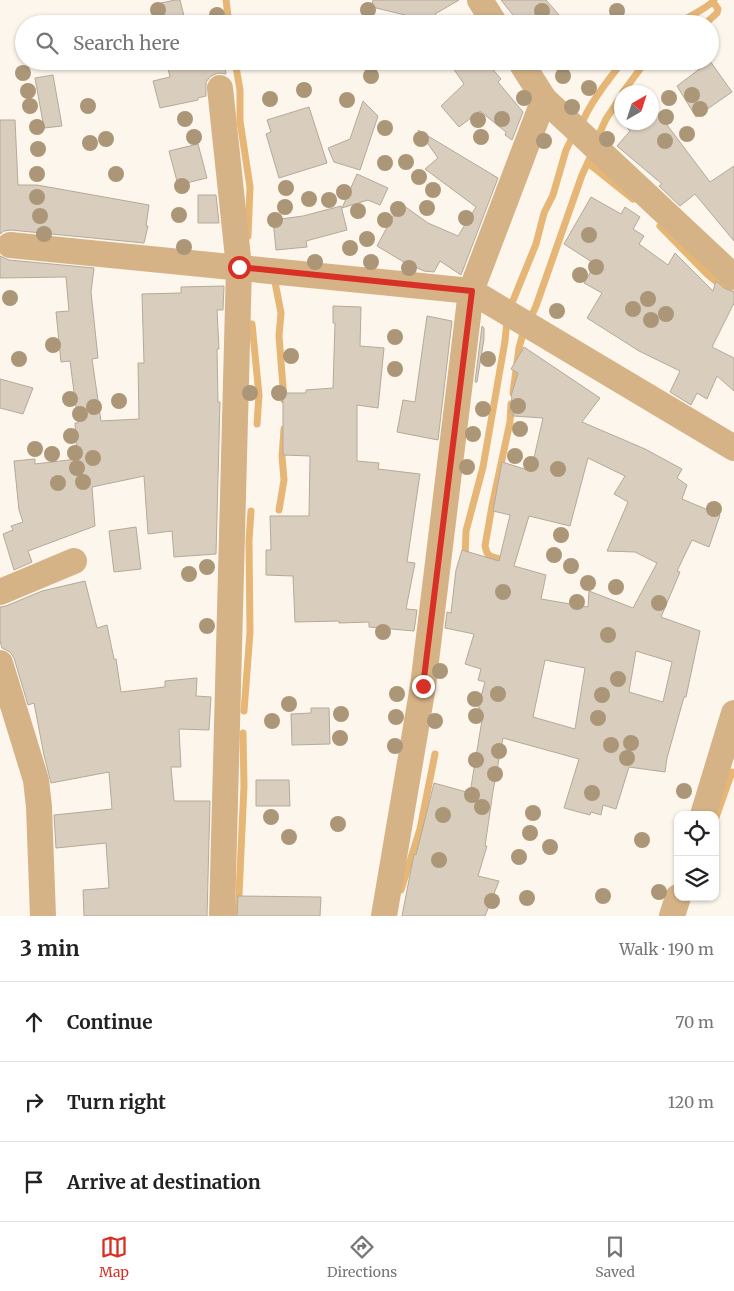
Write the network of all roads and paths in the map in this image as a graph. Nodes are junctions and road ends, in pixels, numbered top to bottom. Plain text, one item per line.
1 (480, 0) edge
2 (489, 15) edge
3 (526, 70) edge
4 (220, 88) dead end
5 (544, 100) junction
6 (10, 245) dead end
7 (239, 267) junction
8 (734, 278) edge
9 (472, 291) junction
10 (734, 448) edge
11 (74, 561) dead end
12 (0, 592) edge
13 (0, 663) edge
14 (733, 723) edge
15 (704, 811) edge
16 (677, 901) edge
17 (42, 916) edge
18 (222, 916) edge
19 (384, 916) edge
20 (672, 916) edge

1 - 2 street
3 - 5 street
4 - 7 street
5 - 8 street
5 - 9 street
6 - 7 street
7 - 9 street
7 - 18 street
9 - 10 street
9 - 19 street
11 - 12 street
13 - 17 street
14 - 15 street
16 - 20 street

